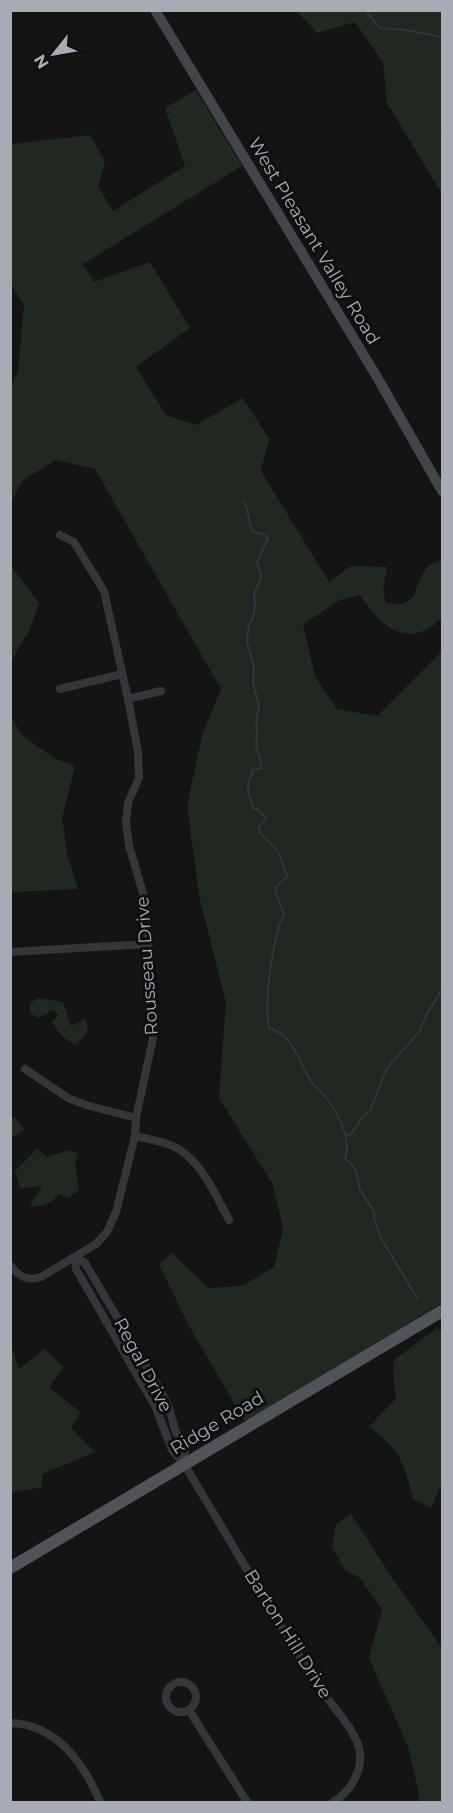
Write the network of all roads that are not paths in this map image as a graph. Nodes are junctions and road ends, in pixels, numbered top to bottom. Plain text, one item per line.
1 (154, 10) edge
2 (442, 491) edge
3 (60, 535) dead end
4 (122, 674) junction
5 (60, 689) dead end
6 (161, 692) dead end
7 (128, 699) junction
8 (148, 944) junction
9 (10, 952) edge
10 (25, 1069) dead end
11 (136, 1118) junction
12 (135, 1136) junction
13 (230, 1220) dead end
14 (75, 1257) junction
15 (10, 1265) edge
16 (442, 1311) edge
17 (148, 1370) junction
18 (138, 1376) junction
19 (184, 1464) junction
20 (10, 1568) edge
21 (189, 1710) junction
22 (10, 1723) edge
23 (100, 1803) edge
24 (247, 1803) edge
25 (333, 1803) edge

1 - 2 main road, West Pleasant Valley Road
3 - 4 street, Rousseau Drive
4 - 5 street
4 - 7 street, Rousseau Drive
6 - 7 street
7 - 8 street, Rousseau Drive
8 - 9 street
8 - 11 street, Rousseau Drive
10 - 11 street
11 - 12 street, Rousseau Drive
12 - 13 street
12 - 14 street, Rousseau Drive
14 - 15 street, Rousseau Drive
14 - 17 street, Regal Drive
14 - 18 street, Regal Drive
16 - 19 main road, Ridge Road
17 - 18 street
17 - 19 street, Regal Drive
18 - 19 street, Regal Drive
19 - 20 main road, Ridge Road
19 - 25 street, Barton Hill Drive
21 - 21 street
21 - 24 street
22 - 23 street

